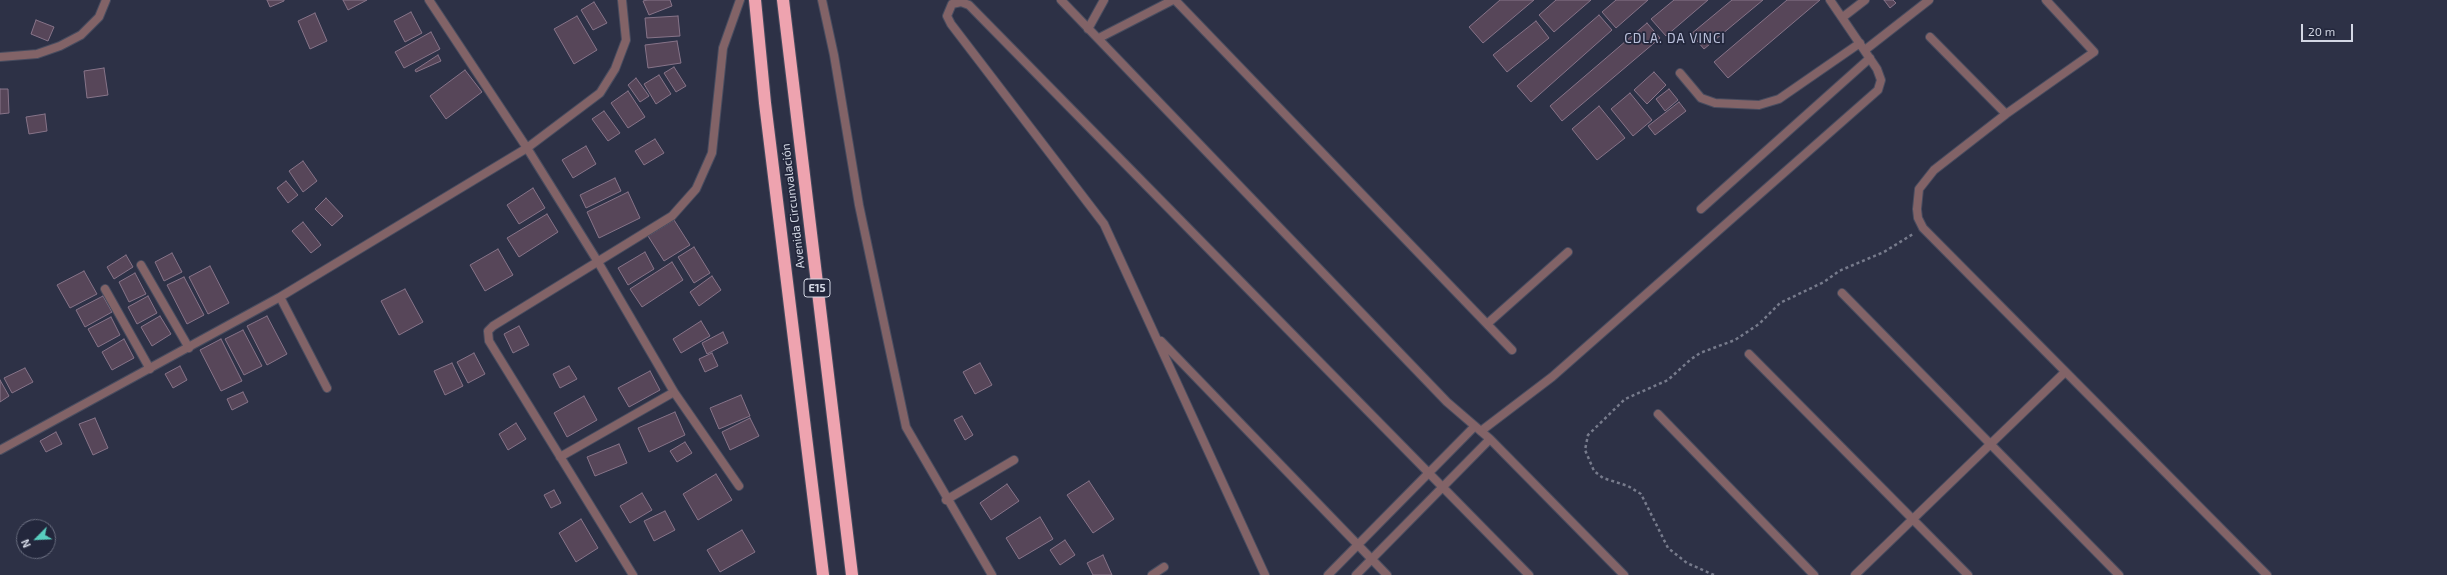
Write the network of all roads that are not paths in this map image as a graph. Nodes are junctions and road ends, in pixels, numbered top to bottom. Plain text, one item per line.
1 (106, 0) edge
2 (430, 0) edge
3 (622, 0) edge
4 (740, 0) edge
5 (755, 0) edge
6 (783, 0) edge
7 (822, 0) edge
8 (1061, 0) edge
9 (1104, 0) edge
10 (1174, 0) edge
11 (1830, 0) edge
12 (1865, 0) edge
13 (1929, 0) edge
14 (2046, 0) edge
15 (1843, 17) junction
16 (1088, 29) junction
17 (1930, 37) dead end
18 (1099, 38) junction
19 (1860, 43) junction
20 (1865, 50) junction
21 (0, 57) edge
22 (1870, 58) junction
23 (1680, 73) dead end
24 (2006, 114) junction
25 (527, 148) junction
26 (1701, 209) dead end
27 (1568, 252) dead end
28 (598, 262) junction
29 (141, 265) dead end
30 (105, 289) dead end
31 (1842, 293) dead end
32 (280, 297) junction
33 (1486, 324) junction
34 (1157, 337) junction
35 (189, 348) junction
36 (1512, 350) dead end
37 (1749, 354) dead end
38 (150, 370) junction
39 (2065, 372) junction
40 (327, 388) dead end
41 (674, 392) junction
42 (1658, 414) dead end
43 (1478, 428) junction
44 (1490, 439) junction
45 (1990, 444) junction
46 (0, 450) edge
47 (560, 457) junction
48 (1014, 460) dead end
49 (1429, 474) junction
50 (739, 486) dead end
51 (1442, 488) junction
52 (946, 500) junction
53 (1914, 520) junction
54 (1358, 545) junction
55 (1371, 559) junction
56 (1164, 568) dead end
57 (633, 575) edge
58 (823, 575) edge
59 (852, 575) edge
60 (992, 575) edge
61 (1152, 575) edge
62 (1265, 575) edge
63 (1328, 575) edge
64 (1356, 575) edge
65 (1386, 575) edge
66 (1529, 575) edge
67 (1624, 575) edge
68 (1814, 575) edge
69 (1855, 575) edge
70 (1968, 575) edge
71 (2119, 575) edge
72 (2267, 575) edge

1 - 21 street
2 - 25 street
3 - 25 street
4 - 28 street
5 - 58 highway, Avenida Circunvalación / E15
6 - 59 highway, Avenida Circunvalación / E15
7 - 52 street
8 - 16 street
9 - 16 street
10 - 18 street
10 - 33 street
11 - 15 street
12 - 15 street
13 - 20 street
14 - 24 street
15 - 19 street
16 - 18 street
17 - 24 street
18 - 43 street
19 - 20 street
19 - 23 street
20 - 22 street
22 - 26 street
22 - 43 street
24 - 39 street
25 - 28 street
25 - 32 street
27 - 33 street
28 - 41 street
28 - 47 street
29 - 35 street
30 - 38 street
31 - 45 street
32 - 35 street
32 - 40 street
33 - 36 street
34 - 49 street
34 - 54 street
34 - 62 street
35 - 38 street
37 - 53 street
38 - 46 street
39 - 45 street
39 - 72 street
41 - 47 street
41 - 50 street
42 - 68 street
43 - 44 street
43 - 49 street
44 - 51 street
44 - 67 street
45 - 53 street
45 - 71 street
47 - 57 street
48 - 52 street
49 - 51 street
49 - 54 street
51 - 55 street
51 - 66 street
52 - 60 street
53 - 69 street
53 - 70 street
54 - 55 street
54 - 63 street
55 - 64 street
55 - 65 street
56 - 61 street

